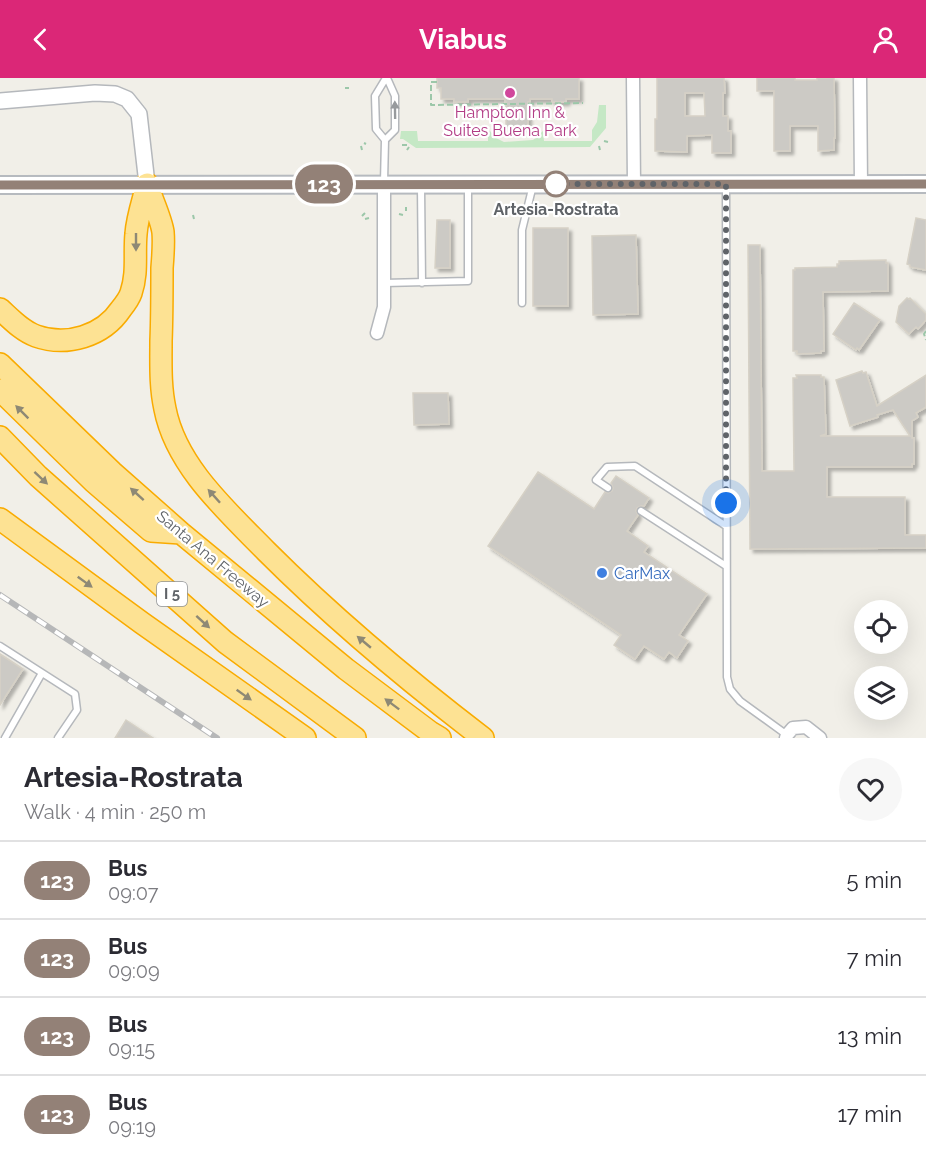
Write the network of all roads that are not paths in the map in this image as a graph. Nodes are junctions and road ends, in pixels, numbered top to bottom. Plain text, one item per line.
1 (386, 78) edge
2 (633, 78) edge
3 (860, 78) edge
4 (0, 101) edge
5 (385, 140) junction
6 (147, 184) junction
7 (384, 184) junction
8 (421, 184) junction
9 (468, 184) junction
10 (533, 184) junction
11 (634, 184) junction
12 (726, 184) junction
13 (861, 184) junction
14 (926, 184) edge
15 (0, 185) edge
16 (422, 283) junction
17 (384, 284) junction
18 (522, 303) dead end
19 (0, 309) edge
20 (377, 333) dead end
21 (0, 364) edge
22 (0, 390) edge
23 (0, 437) edge
24 (608, 488) dead end
25 (641, 511) dead end
26 (0, 519) edge
27 (726, 526) junction
28 (181, 533) junction
29 (726, 566) junction
30 (0, 646) edge
31 (42, 673) junction
32 (787, 737) edge
33 (5, 738) edge
34 (58, 738) edge
35 (305, 738) edge
36 (355, 738) edge
37 (440, 738) edge
38 (483, 738) edge
39 (820, 738) edge

1 - 5 lane
5 -> 1 lane
2 - 11 street
3 - 13 street
4 - 6 street
5 - 7 lane
6 - 7 main road
6 - 15 main road
6 -> 19 highway
38 -> 6 highway
7 - 8 main road
7 - 17 street
8 - 9 main road
8 - 16 lane
9 - 10 main road
9 - 16 lane
10 - 11 main road
10 - 18 lane
11 - 12 main road
12 - 13 main road
12 - 27 lane
13 - 14 main road
16 - 17 lane
17 - 20 street
28 -> 21 highway, Santa Ana Freeway
28 -> 22 highway
23 -> 36 highway, I 5
24 - 27 lane
25 - 29 lane
26 -> 35 highway
27 - 29 lane
37 -> 28 highway, Santa Ana Freeway
29 - 32 lane
30 - 31 lane
31 - 33 lane
31 - 34 lane
32 - 39 street

